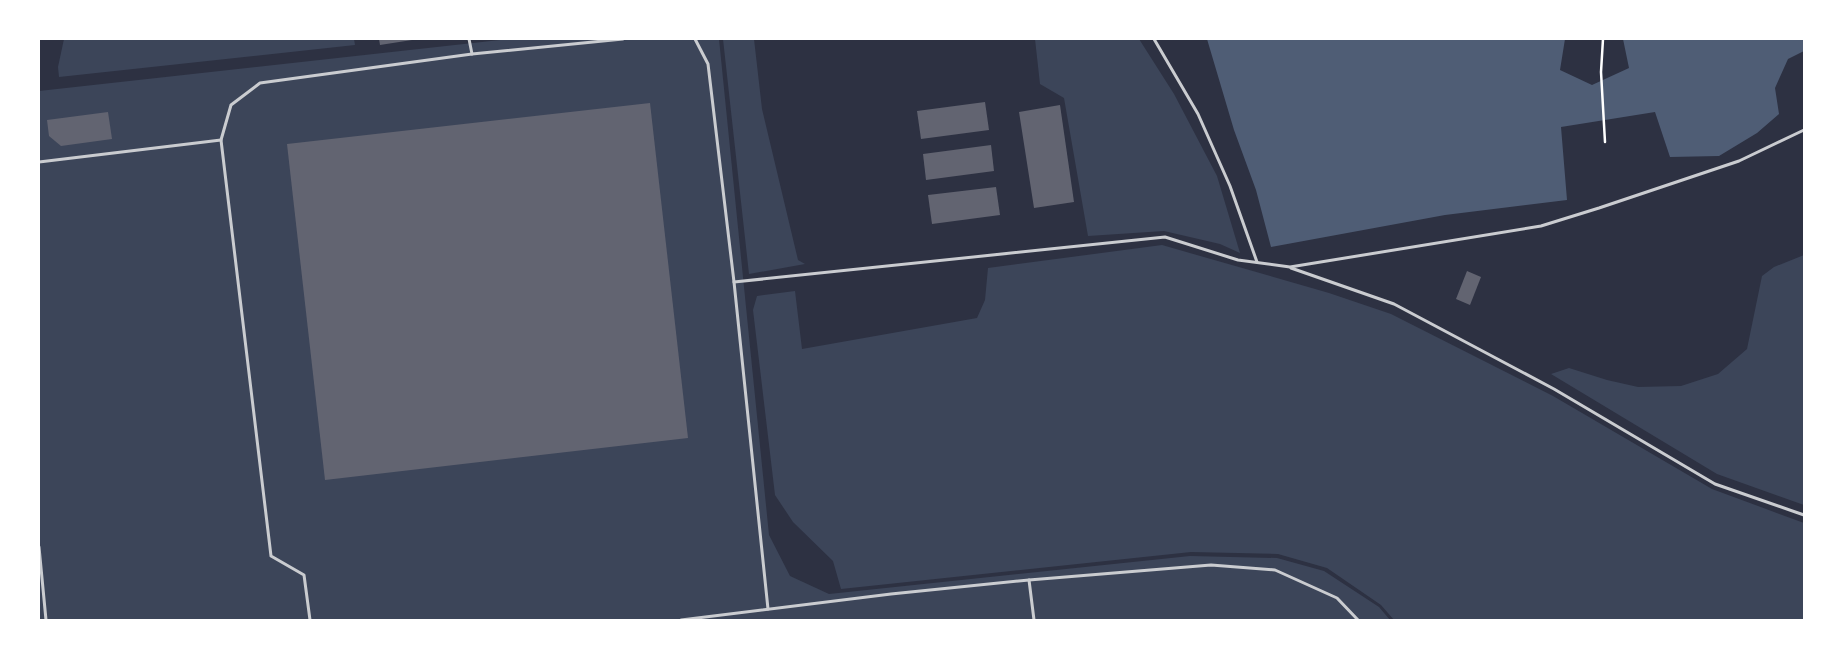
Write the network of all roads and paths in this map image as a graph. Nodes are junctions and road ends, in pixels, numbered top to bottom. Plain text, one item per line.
1 (469, 39) edge
2 (622, 39) edge
3 (695, 39) edge
4 (1154, 39) edge
5 (1603, 39) edge
6 (472, 54) junction
7 (1804, 130) edge
8 (221, 140) junction
9 (1605, 142) dead end
10 (39, 162) edge
11 (1257, 262) junction
12 (1290, 267) junction
13 (734, 282) junction
14 (1804, 515) edge
15 (39, 547) edge
16 (1029, 580) junction
17 (768, 609) junction
18 (46, 620) edge
19 (310, 620) edge
20 (681, 620) edge
21 (1034, 620) edge
22 (1358, 620) edge

1 - 6 lane
2 - 6 lane
3 - 13 lane
4 - 11 lane
5 - 9 path
6 - 8 lane
7 - 12 lane
8 - 10 lane
8 - 19 lane
11 - 12 lane
11 - 13 lane
12 - 14 lane
13 - 17 lane
15 - 18 lane
16 - 17 lane
16 - 21 lane
16 - 22 lane
17 - 20 lane

